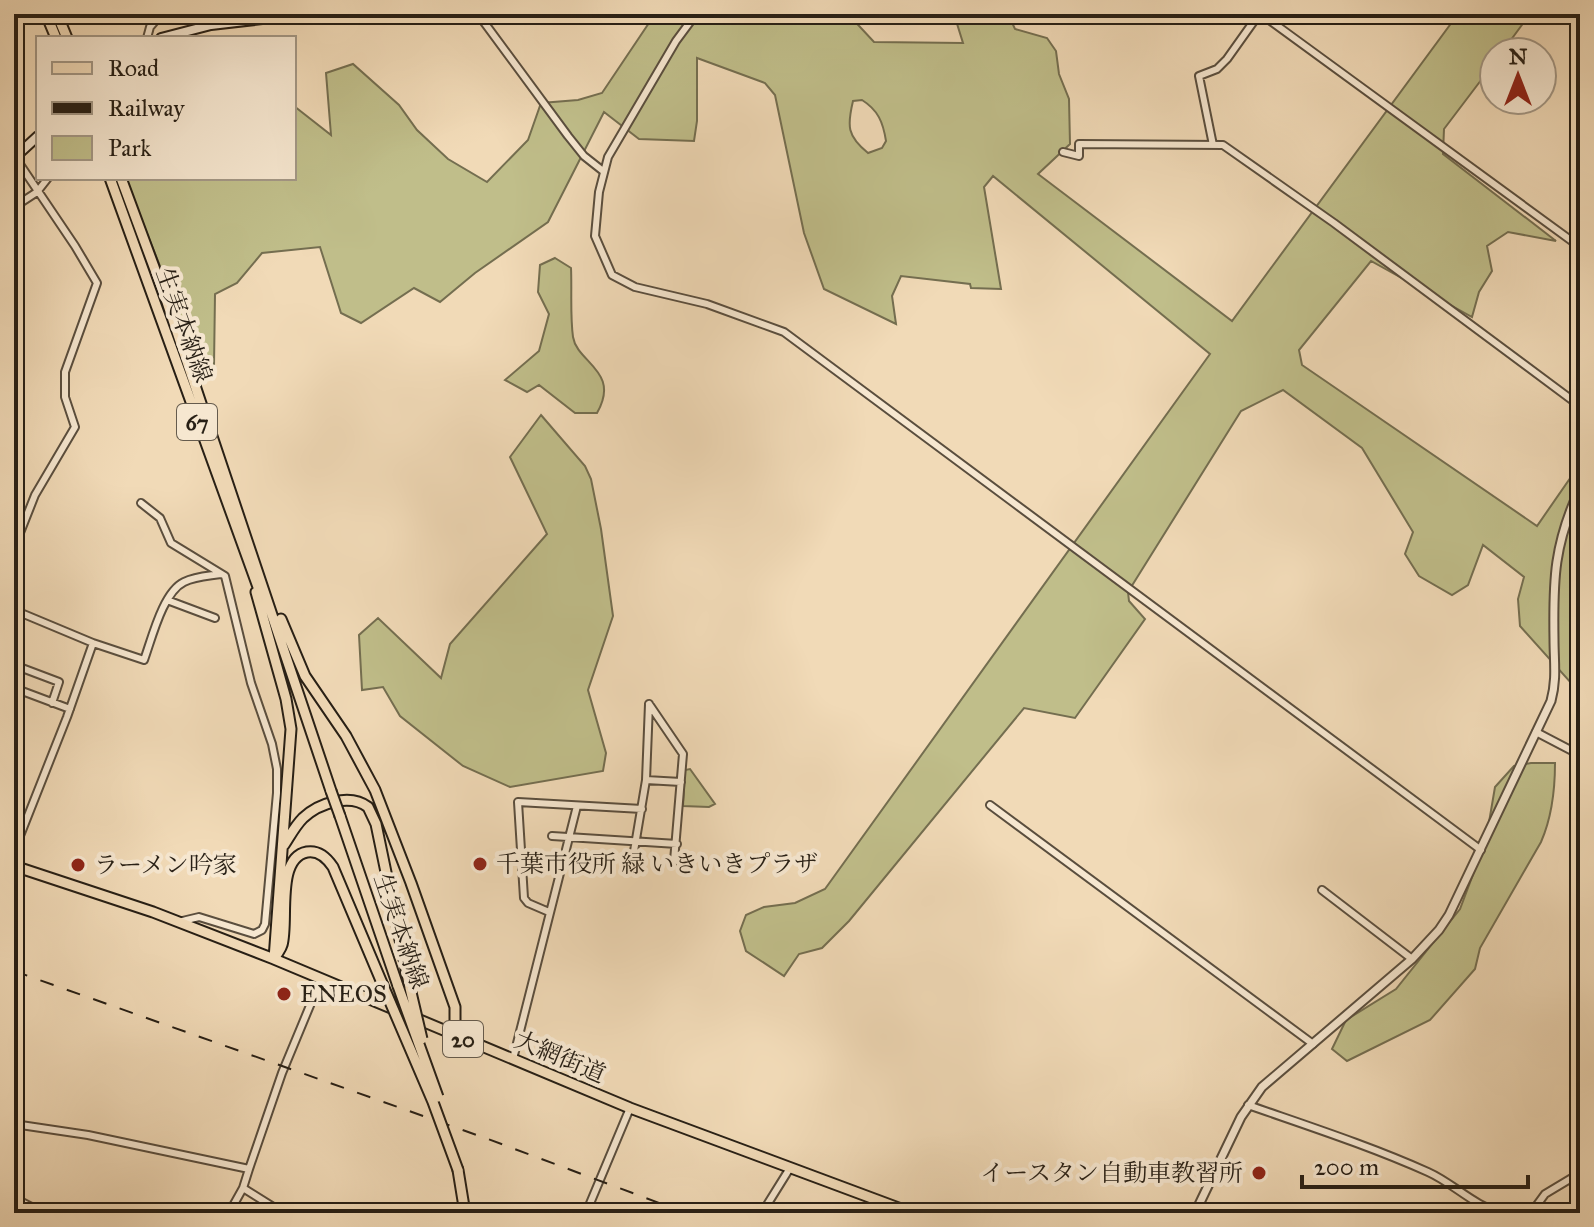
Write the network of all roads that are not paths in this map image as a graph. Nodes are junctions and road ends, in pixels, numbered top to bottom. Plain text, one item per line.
1 (46, 14) edge
2 (57, 14) edge
3 (161, 14) edge
4 (478, 14) edge
5 (696, 14) edge
6 (1260, 14) edge
7 (301, 15) edge
8 (55, 36) edge
9 (66, 36) edge
10 (148, 36) edge
11 (169, 36) edge
12 (36, 138) edge
13 (1213, 145) junction
14 (1063, 152) dead end
15 (15, 157) edge
16 (603, 171) junction
17 (46, 180) edge
18 (111, 180) edge
19 (122, 180) edge
20 (37, 192) junction
21 (14, 207) edge
22 (1580, 247) edge
23 (1580, 406) edge
24 (1580, 488) edge
25 (141, 503) dead end
26 (14, 548) edge
27 (255, 570) junction
28 (221, 574) junction
29 (167, 600) junction
30 (14, 610) edge
31 (215, 618) dead end
32 (93, 643) junction
33 (14, 665) edge
34 (14, 688) edge
35 (52, 703) junction
36 (70, 709) junction
37 (1536, 732) junction
38 (1580, 755) edge
39 (646, 780) junction
40 (681, 782) junction
41 (990, 805) dead end
42 (577, 806) junction
43 (642, 809) junction
44 (552, 836) dead end
45 (569, 839) junction
46 (636, 842) junction
47 (677, 844) junction
48 (283, 848) junction
49 (1481, 850) junction
50 (14, 851) edge
51 (674, 861) dead end
52 (632, 863) dead end
53 (14, 866) edge
54 (1322, 890) dead end
55 (549, 912) junction
56 (178, 922) junction
57 (274, 959) junction
58 (1412, 959) junction
59 (321, 979) junction
60 (455, 1035) junction
61 (1313, 1044) junction
62 (513, 1059) junction
63 (429, 1073) junction
64 (1248, 1105) junction
65 (630, 1108) junction
66 (14, 1124) edge
67 (790, 1168) junction
68 (249, 1169) junction
69 (458, 1170) junction
70 (1580, 1173) edge
71 (243, 1188) junction
72 (14, 1198) edge
73 (43, 1213) edge
74 (229, 1213) edge
75 (283, 1213) edge
76 (465, 1213) edge
77 (586, 1213) edge
78 (762, 1213) edge
79 (912, 1213) edge
80 (1195, 1213) edge
81 (1504, 1213) edge
82 (1527, 1213) edge

1 - 8 main road
2 - 9 main road
3 - 10 street
4 - 16 street
5 - 16 street
6 - 13 street
6 - 22 street
7 - 11 main road
12 - 15 main road
13 - 14 street
13 - 23 street
15 - 20 street
16 - 49 street
17 - 20 street
18 - 27 main road, 生実本納線 / 67
19 - 27 main road, 生実本納線 / 67
20 - 21 street
20 - 26 street
24 - 37 street
25 - 28 street
27 - 48 main road, 67
27 - 60 main road, 67
27 - 63 main road, 生実本納線 / 67, bridge
28 - 29 street
28 - 56 street
29 - 31 street
29 - 32 street
30 - 32 street
32 - 36 street
33 - 35 street
34 - 35 street
35 - 36 street
36 - 50 street
37 - 38 street
37 - 49 street
39 - 40 street
39 - 40 street
39 - 43 street
40 - 47 street
41 - 61 street
42 - 43 street
42 - 45 street
42 - 55 street
43 - 46 street
44 - 45 street
45 - 46 street
45 - 55 street
46 - 47 street
46 - 52 street
47 - 51 street
48 - 57 main road, 67
48 - 63 main road, bridge
49 - 58 street
53 - 56 main road, 大網街道 / 20
54 - 58 street
55 - 62 street
56 - 57 main road, 大網街道 / 20
57 - 59 main road, 大網街道 / 20
57 - 69 main road, bridge
58 - 61 street
59 - 60 main road, 大網街道 / 20
59 - 68 street
60 - 62 main road, 大網街道 / 20
61 - 64 street
62 - 65 main road, 大網街道 / 20
63 - 69 main road, 生実本納線 / 67, bridge
64 - 80 street
64 - 81 street
65 - 67 main road, 大網街道 / 20
65 - 77 street
66 - 68 street
67 - 78 street
67 - 79 main road, 大網街道 / 20
68 - 71 street
69 - 76 main road, 生実本納線 / 67
70 - 82 street
71 - 74 street
71 - 75 street
72 - 73 street

